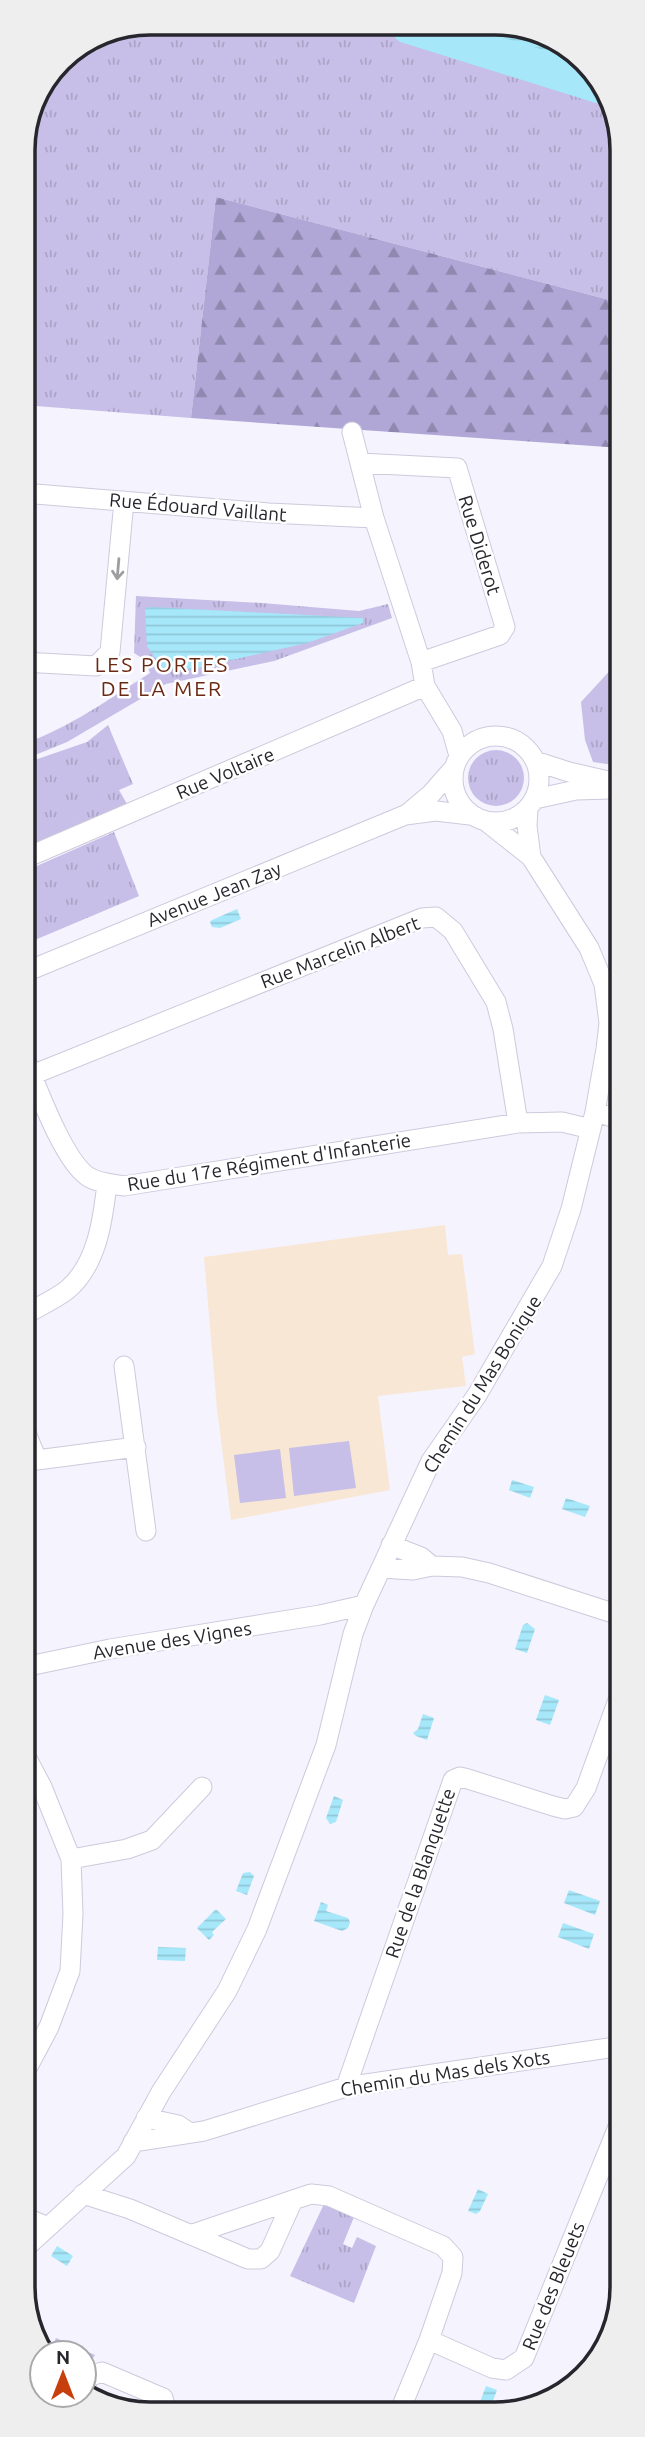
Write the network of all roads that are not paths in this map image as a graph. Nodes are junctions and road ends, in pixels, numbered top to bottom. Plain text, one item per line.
1 (352, 432) dead end
2 (360, 463) junction
3 (35, 494) edge
4 (124, 501) junction
5 (374, 518) junction
6 (421, 662) junction
7 (35, 663) edge
8 (425, 686) junction
9 (452, 731) junction
10 (477, 740) junction
11 (535, 761) junction
12 (456, 762) junction
13 (610, 783) edge
14 (610, 787) edge
15 (532, 804) junction
16 (405, 815) junction
17 (479, 818) junction
18 (35, 854) edge
19 (531, 858) junction
20 (35, 968) edge
21 (35, 1074) edge
22 (35, 1082) edge
23 (593, 1120) junction
24 (610, 1120) edge
25 (518, 1123) junction
26 (107, 1183) junction
27 (35, 1309) edge
28 (124, 1366) dead end
29 (136, 1447) junction
30 (35, 1455) edge
31 (401, 1522) junction
32 (146, 1531) dead end
33 (391, 1545) junction
34 (426, 1561) junction
35 (381, 1568) junction
36 (364, 1605) junction
37 (610, 1612) edge
38 (320, 1615) junction
39 (353, 1634) junction
40 (35, 1665) edge
41 (610, 1722) edge
42 (35, 1774) edge
43 (202, 1787) dead end
44 (71, 1859) junction
45 (610, 2048) edge
46 (35, 2053) edge
47 (346, 2087) junction
48 (161, 2092) junction
49 (146, 2118) junction
50 (184, 2129) junction
51 (133, 2142) junction
52 (610, 2147) edge
53 (103, 2176) junction
54 (83, 2194) junction
55 (293, 2200) junction
56 (130, 2209) junction
57 (35, 2222) edge
58 (48, 2227) junction
59 (192, 2234) junction
60 (35, 2239) edge
61 (429, 2340) junction
62 (98, 2373) edge
63 (164, 2402) edge
64 (404, 2402) edge

1 - 2 street
2 - 5 street
2 - 6 street, Rue Diderot
3 - 4 street, Rue Édouard Vaillant
4 - 5 street, Rue Édouard Vaillant
4 -> 7 street
5 - 6 street
6 - 8 street
8 - 9 street
8 - 18 street, Rue Voltaire
9 - 10 street
9 - 12 street
10 - 11 street
10 - 12 street
11 - 13 street
11 - 15 street
12 - 16 street, Avenue Jean Zay
12 - 17 street
14 - 15 street
15 - 17 street
15 - 19 street, Chemin du Mas Bonique
16 - 17 street, Avenue Jean Zay
16 - 20 street, Avenue Jean Zay
17 - 19 street, Chemin du Mas Bonique
19 - 23 street, Chemin du Mas Bonique
21 - 25 street, Rue Marcelin Albert
22 - 26 street, Rue du 17e Régiment d'Infanterie
23 - 24 street, Rue du 17e Régiment d'Infanterie
23 - 25 street, Rue du 17e Régiment d'Infanterie
23 - 31 street, Chemin du Mas Bonique
25 - 26 street, Rue du 17e Régiment d'Infanterie
26 - 27 street
28 - 29 street
29 - 30 street
29 - 32 street
31 - 33 street, Chemin du Mas Bonique
31 - 34 street
33 - 34 street
33 - 35 street, Chemin du Mas Bonique
34 - 35 street
34 - 37 street
35 - 36 street, Chemin du Mas Bonique
36 - 38 street, Avenue des Vignes
36 - 39 street, Chemin du Mas Bonique
38 - 39 street
38 - 40 street, Avenue des Vignes
39 - 48 street, Chemin du Mas Bonique
41 - 47 street, Rue de la Blanquette
42 - 44 street
43 - 44 street
44 - 46 street
45 - 47 street, Chemin du Mas dels Xots
47 - 50 street, Chemin du Mas dels Xots
48 - 49 street
48 - 50 street
49 - 50 street, Chemin du Mas dels Xots
49 - 51 street
50 - 51 street, Chemin du Mas dels Xots
51 - 53 street
52 - 61 street, Rue des Bleuets
53 - 54 street
53 - 56 street
54 - 56 street
54 - 58 street
55 - 59 street
55 - 59 street
55 - 61 street
56 - 59 street
57 - 58 street
58 - 60 street
61 - 64 street
62 - 63 street

